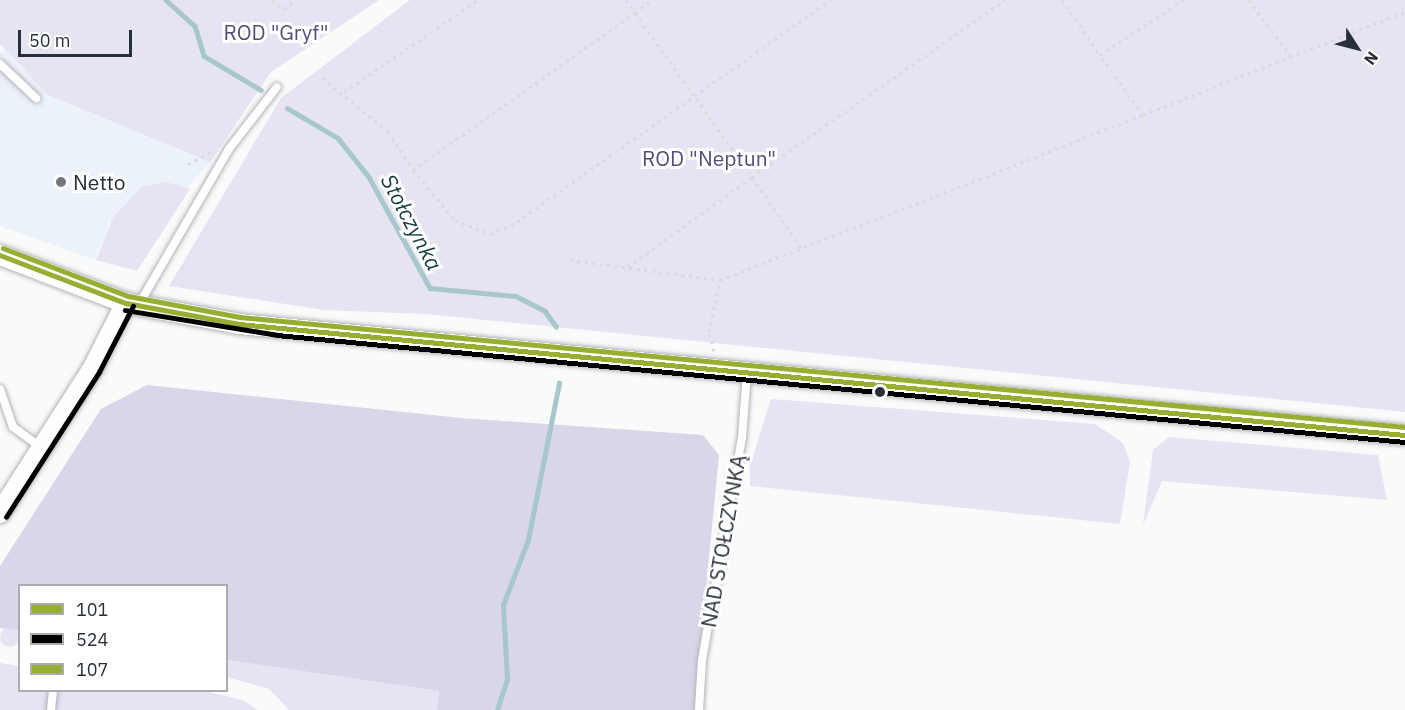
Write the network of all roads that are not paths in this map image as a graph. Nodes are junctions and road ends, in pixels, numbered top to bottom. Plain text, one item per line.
1 (0, 64) edge
2 (277, 87) dead end
3 (36, 98) dead end
4 (0, 255) edge
5 (132, 305) junction
6 (747, 372) junction
7 (0, 389) edge
8 (1405, 435) edge
9 (42, 448) junction
10 (0, 513) edge
11 (53, 692) edge
12 (51, 710) edge
13 (699, 710) edge

1 - 3 lane
2 - 5 lane
4 - 5 street
5 - 6 street
5 - 9 street
6 - 8 street
6 - 13 lane, NAD STOŁCZYNKĄ
7 - 9 lane
9 - 10 street
11 - 12 lane

